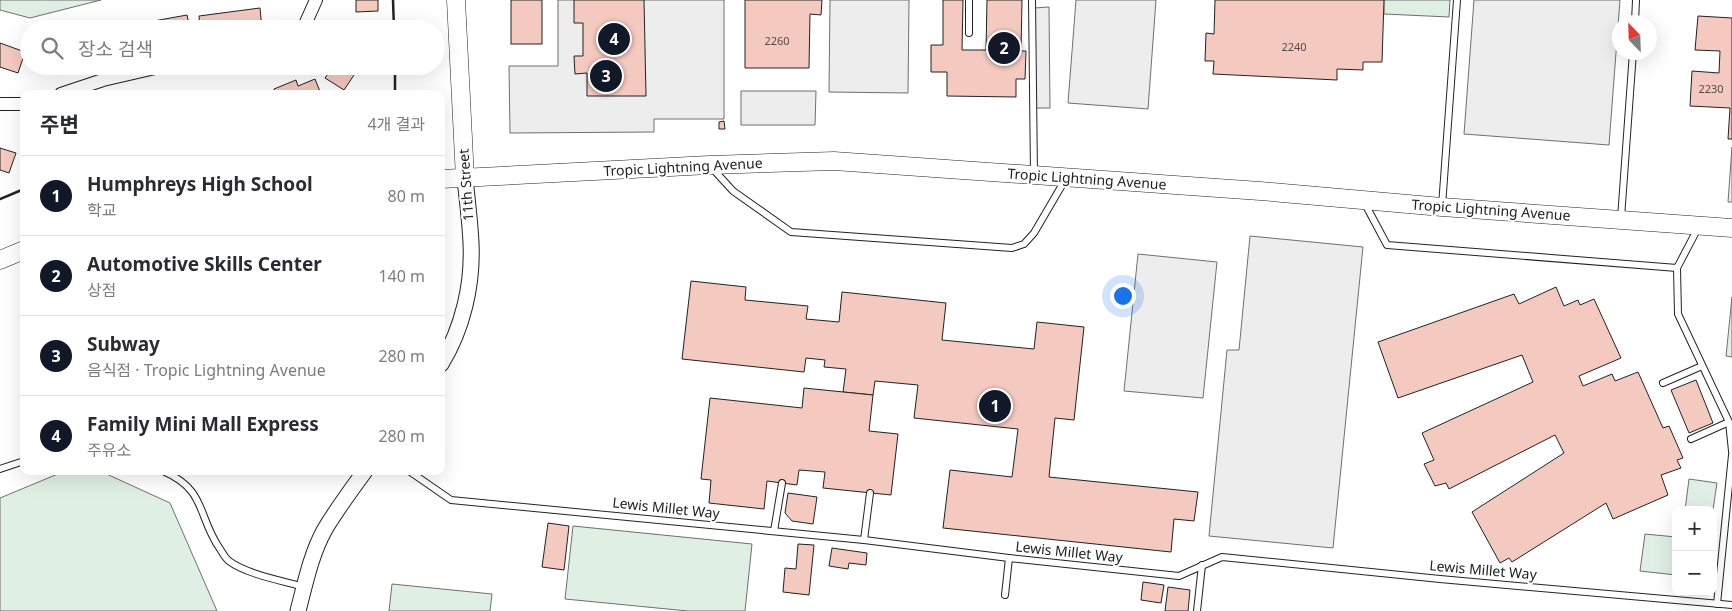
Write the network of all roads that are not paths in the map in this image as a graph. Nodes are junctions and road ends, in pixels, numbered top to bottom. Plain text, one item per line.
1 (316, 0) edge
2 (456, 0) edge
3 (969, 0) edge
4 (1032, 0) edge
5 (1457, 0) edge
6 (1636, 0) edge
7 (1635, 15) edge
8 (307, 20) edge
9 (968, 33) dead end
10 (1632, 60) edge
11 (125, 75) edge
12 (73, 90) edge
13 (0, 104) edge
14 (20, 104) edge
15 (709, 165) junction
16 (1034, 176) junction
17 (465, 178) junction
18 (1066, 178) junction
19 (445, 179) edge
20 (1364, 201) junction
21 (1442, 207) junction
22 (1621, 219) junction
23 (1700, 224) junction
24 (1732, 228) edge
25 (20, 252) edge
26 (0, 260) edge
27 (1677, 268) junction
28 (445, 356) edge
29 (1702, 366) junction
30 (1663, 383) dead end
31 (1729, 422) junction
32 (1691, 439) dead end
33 (1732, 450) edge
34 (1732, 455) edge
35 (20, 462) edge
36 (0, 469) edge
37 (172, 475) edge
38 (362, 475) edge
39 (415, 475) edge
40 (782, 483) dead end
41 (870, 493) dead end
42 (774, 531) junction
43 (864, 540) junction
44 (1009, 558) junction
45 (1202, 565) junction
46 (304, 587) junction
47 (1005, 596) dead end
48 (1716, 604) junction
49 (1732, 605) edge
50 (298, 611) edge
51 (1197, 611) edge

1 - 8 street
2 - 17 main road, 11th Street
3 - 9 lane
4 - 16 lane
5 - 21 lane
6 - 7 lane
10 - 22 lane
11 - 12 street
13 - 14 street
15 - 16 main road, Tropic Lightning Avenue
15 - 17 main road, Tropic Lightning Avenue
15 - 18 lane
16 - 18 main road, Tropic Lightning Avenue
17 - 19 main road, Tropic Lightning Avenue
17 - 28 street, 11th Street
18 - 20 main road, Tropic Lightning Avenue
20 - 21 main road, Tropic Lightning Avenue
20 - 27 lane
21 - 22 main road, Tropic Lightning Avenue
22 - 23 main road, Tropic Lightning Avenue
23 - 24 main road, Tropic Lightning Avenue
23 - 27 lane
25 - 26 main road
27 - 29 lane
29 - 30 lane
29 - 31 lane
31 - 32 lane
31 - 33 lane
34 - 48 lane
35 - 36 lane
37 - 46 lane
38 - 46 street
39 - 42 lane, Lewis Millet Way
40 - 42 lane
41 - 43 lane
42 - 43 lane, Lewis Millet Way
43 - 44 lane, Lewis Millet Way
44 - 45 lane, Lewis Millet Way
44 - 47 lane
45 - 48 lane, Lewis Millet Way
45 - 51 lane
46 - 50 street
48 - 49 lane, Lewis Millet Way

